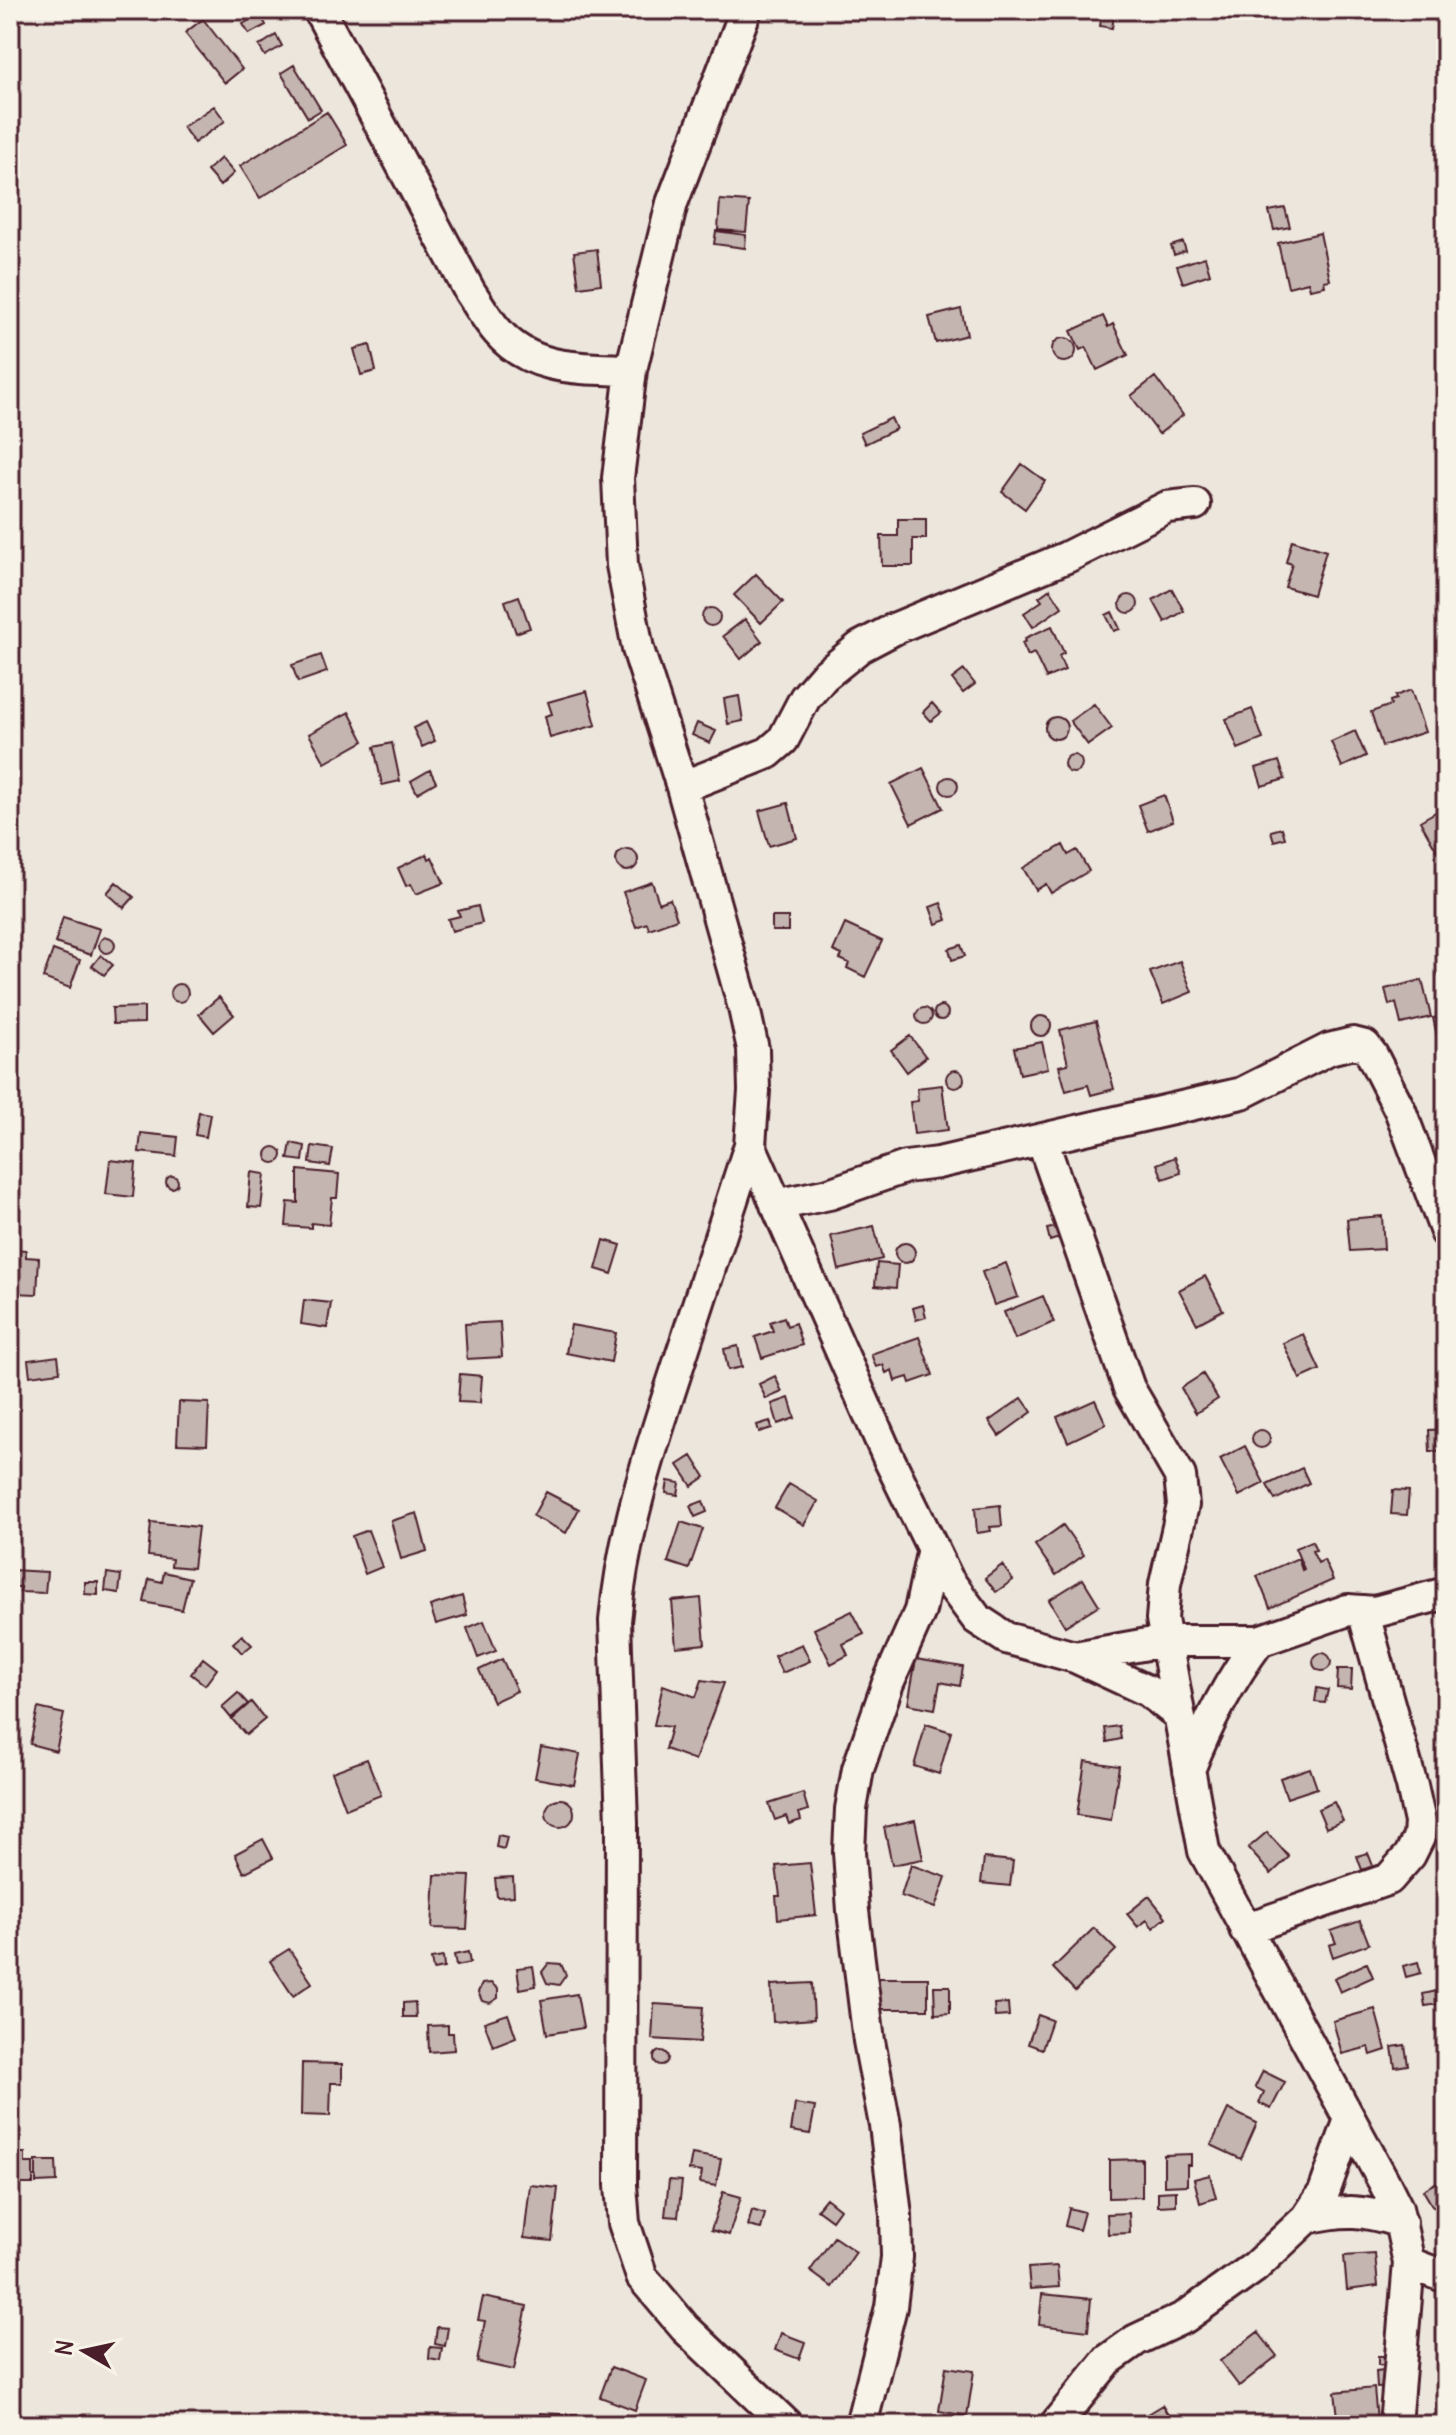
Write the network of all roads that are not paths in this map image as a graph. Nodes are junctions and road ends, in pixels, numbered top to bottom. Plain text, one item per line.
1 (319, 10) edge
2 (746, 10) edge
3 (631, 370) junction
4 (1195, 504) dead end
5 (682, 787) junction
6 (1042, 1140) junction
7 (750, 1145) junction
8 (776, 1205) junction
9 (1446, 1232) edge
10 (933, 1548) junction
11 (1446, 1593) edge
12 (1363, 1611) junction
13 (1164, 1641) junction
14 (1259, 1641) junction
15 (1075, 1657) junction
16 (1179, 1715) junction
17 (1189, 1770) junction
18 (1245, 1929) junction
19 (1349, 2122) junction
20 (1307, 2218) junction
21 (1401, 2222) junction
22 (1409, 2263) junction
23 (1446, 2277) edge
24 (787, 2425) edge
25 (861, 2425) edge
26 (1055, 2425) edge
27 (1395, 2425) edge

1 - 3 street
2 - 3 street
3 - 5 street
4 - 5 street
5 - 7 street
6 - 8 street
6 - 9 street
6 - 13 street
7 - 8 street
7 - 24 street
8 - 10 street
10 - 15 street
10 - 25 street
11 - 12 street
12 - 14 street
12 - 18 street
13 - 14 street
13 - 15 street
13 - 16 street
14 - 17 street
15 - 16 street
16 - 17 street
17 - 18 street
18 - 19 street
19 - 20 street
19 - 21 street
20 - 21 street
20 - 26 street
21 - 22 street
22 - 23 street
22 - 27 street

